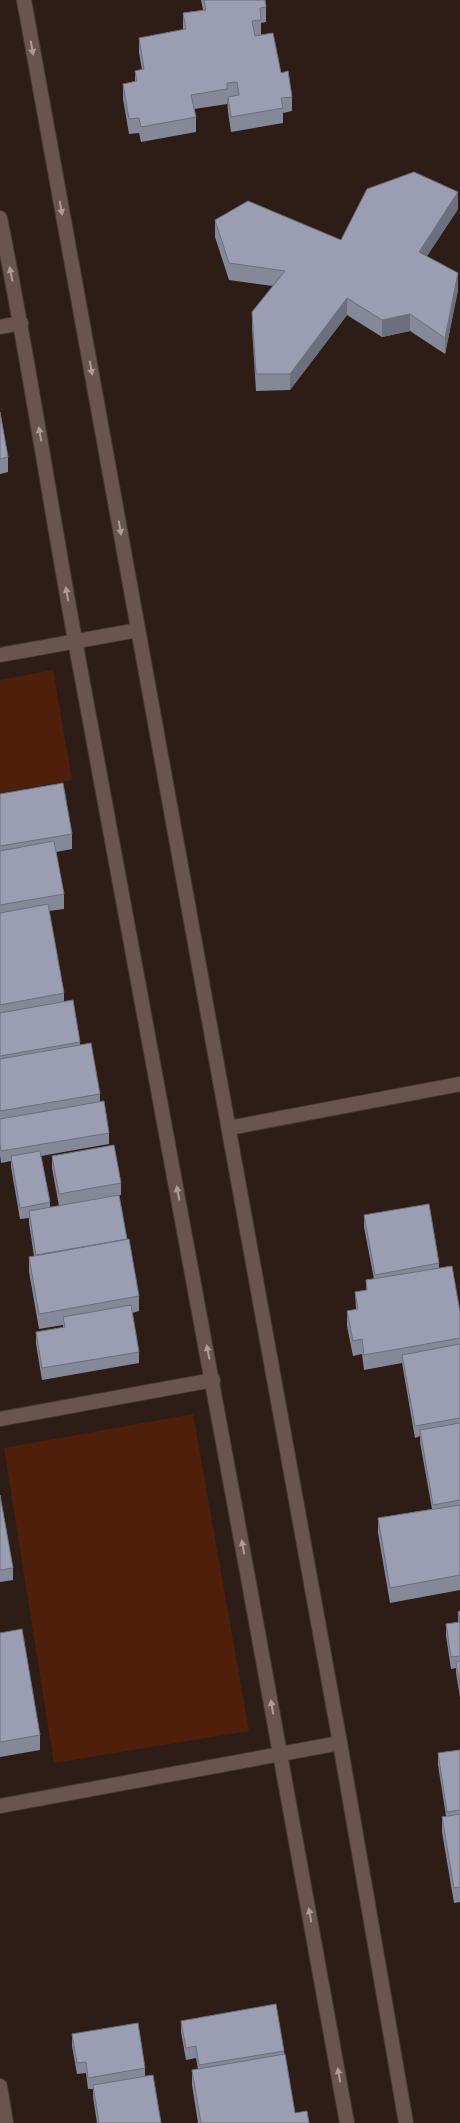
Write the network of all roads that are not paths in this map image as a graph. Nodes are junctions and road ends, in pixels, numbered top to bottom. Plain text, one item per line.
1 (24, 0) edge
2 (0, 218) edge
3 (21, 323) junction
4 (0, 326) edge
5 (138, 630) junction
6 (75, 642) junction
7 (0, 655) edge
8 (460, 1084) edge
9 (229, 1128) junction
10 (213, 1380) junction
11 (0, 1419) edge
12 (340, 1743) junction
13 (280, 1755) junction
14 (0, 1806) edge
15 (0, 2086) edge
16 (6, 2123) edge
17 (347, 2123) edge
18 (406, 2123) edge

1 -> 5 street
3 -> 2 street
3 - 4 street
6 -> 3 street
5 - 6 street
5 - 9 street
6 - 7 street
10 -> 6 street
8 - 9 street
9 - 12 street
10 - 11 street
13 -> 10 street
12 - 13 street
12 - 18 street
13 - 14 street
17 -> 13 street
15 - 16 street

